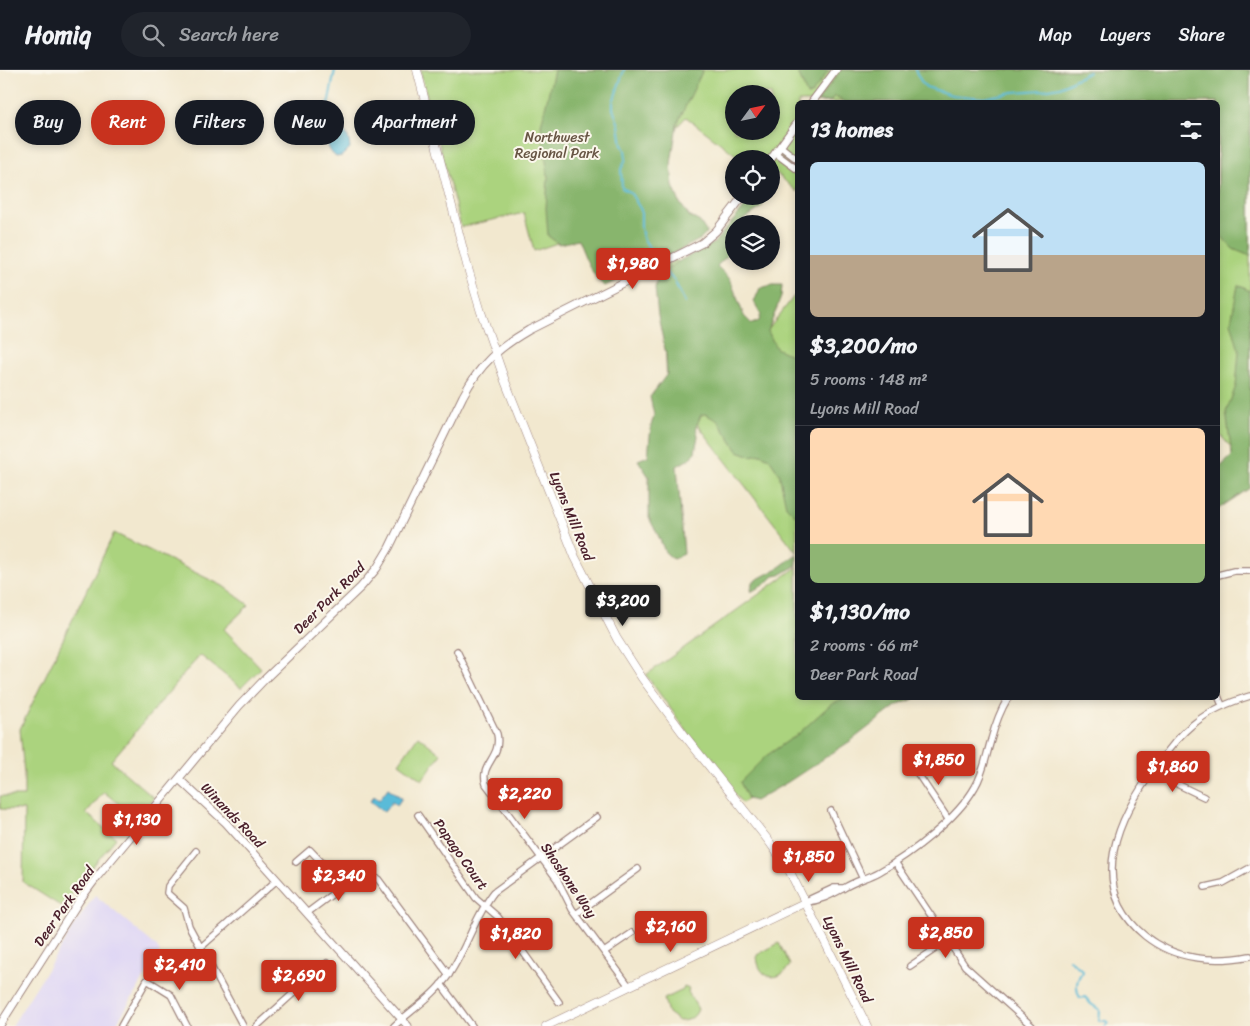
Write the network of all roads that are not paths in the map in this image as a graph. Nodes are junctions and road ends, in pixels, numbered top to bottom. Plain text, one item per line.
1 (417, 70) edge
2 (836, 70) edge
3 (814, 100) edge
4 (795, 126) edge
5 (780, 146) junction
6 (777, 150) edge
7 (795, 158) edge
8 (780, 160) edge
9 (795, 168) edge
10 (736, 205) edge
11 (494, 353) junction
12 (1250, 571) edge
13 (1220, 575) edge
14 (457, 651) dead end
15 (1250, 696) edge
16 (1007, 700) edge
17 (1220, 700) edge
18 (1222, 705) junction
19 (912, 765) dead end
20 (1156, 767) junction
21 (179, 779) junction
22 (1204, 797) dead end
23 (832, 811) dead end
24 (418, 815) dead end
25 (597, 817) dead end
26 (948, 820) junction
27 (196, 852) dead end
28 (540, 857) junction
29 (296, 862) dead end
30 (895, 862) junction
31 (1250, 868) edge
32 (638, 869) dead end
33 (359, 874) junction
34 (863, 879) junction
35 (277, 880) junction
36 (1205, 887) dead end
37 (806, 902) junction
38 (484, 906) junction
39 (307, 913) junction
40 (576, 914) junction
41 (632, 933) dead end
42 (947, 941) junction
43 (200, 948) junction
44 (604, 952) junction
45 (1250, 956) edge
46 (327, 963) dead end
47 (910, 966) dead end
48 (449, 975) junction
49 (441, 984) junction
50 (629, 986) junction
51 (558, 1002) dead end
52 (402, 1019) junction
53 (0, 1025) edge
54 (121, 1026) edge
55 (187, 1026) edge
56 (243, 1026) edge
57 (257, 1026) edge
58 (394, 1026) edge
59 (408, 1026) edge
60 (472, 1026) edge
61 (546, 1026) edge
62 (867, 1026) edge
63 (1032, 1026) edge

1 - 11 main road, Lyons Mill Road
2 - 3 street
4 - 5 street
5 - 6 street
5 - 7 street
8 - 9 street
10 - 11 street, Deer Park Road
11 - 21 street, Deer Park Road
11 - 37 main road, Lyons Mill Road
12 - 13 street
14 - 28 street, Shoshone Way
15 - 18 street
16 - 26 street
17 - 18 street
18 - 20 street
19 - 26 street
20 - 22 street
20 - 45 street
21 - 35 street, Winands Road
21 - 53 street, Deer Park Road
23 - 34 street
24 - 38 street, Papago Court
25 - 28 street
26 - 30 street
27 - 43 street
28 - 38 street
28 - 40 street, Shoshone Way
29 - 33 street
30 - 34 street
30 - 42 street
31 - 36 street
32 - 40 street
33 - 39 street
33 - 48 street
34 - 37 street
35 - 39 street, Winands Road
35 - 43 street
37 - 50 main road
37 - 62 main road, Lyons Mill Road
38 - 48 street
38 - 51 street, Papago Court
39 - 52 street, Winands Road
40 - 44 street, Shoshone Way
41 - 44 street
42 - 47 street
42 - 63 street
43 - 56 street
44 - 50 street, Shoshone Way
46 - 57 street
48 - 49 street
49 - 52 street
49 - 60 street
50 - 61 main road
52 - 58 street
52 - 59 street, Winands Road
54 - 55 street

